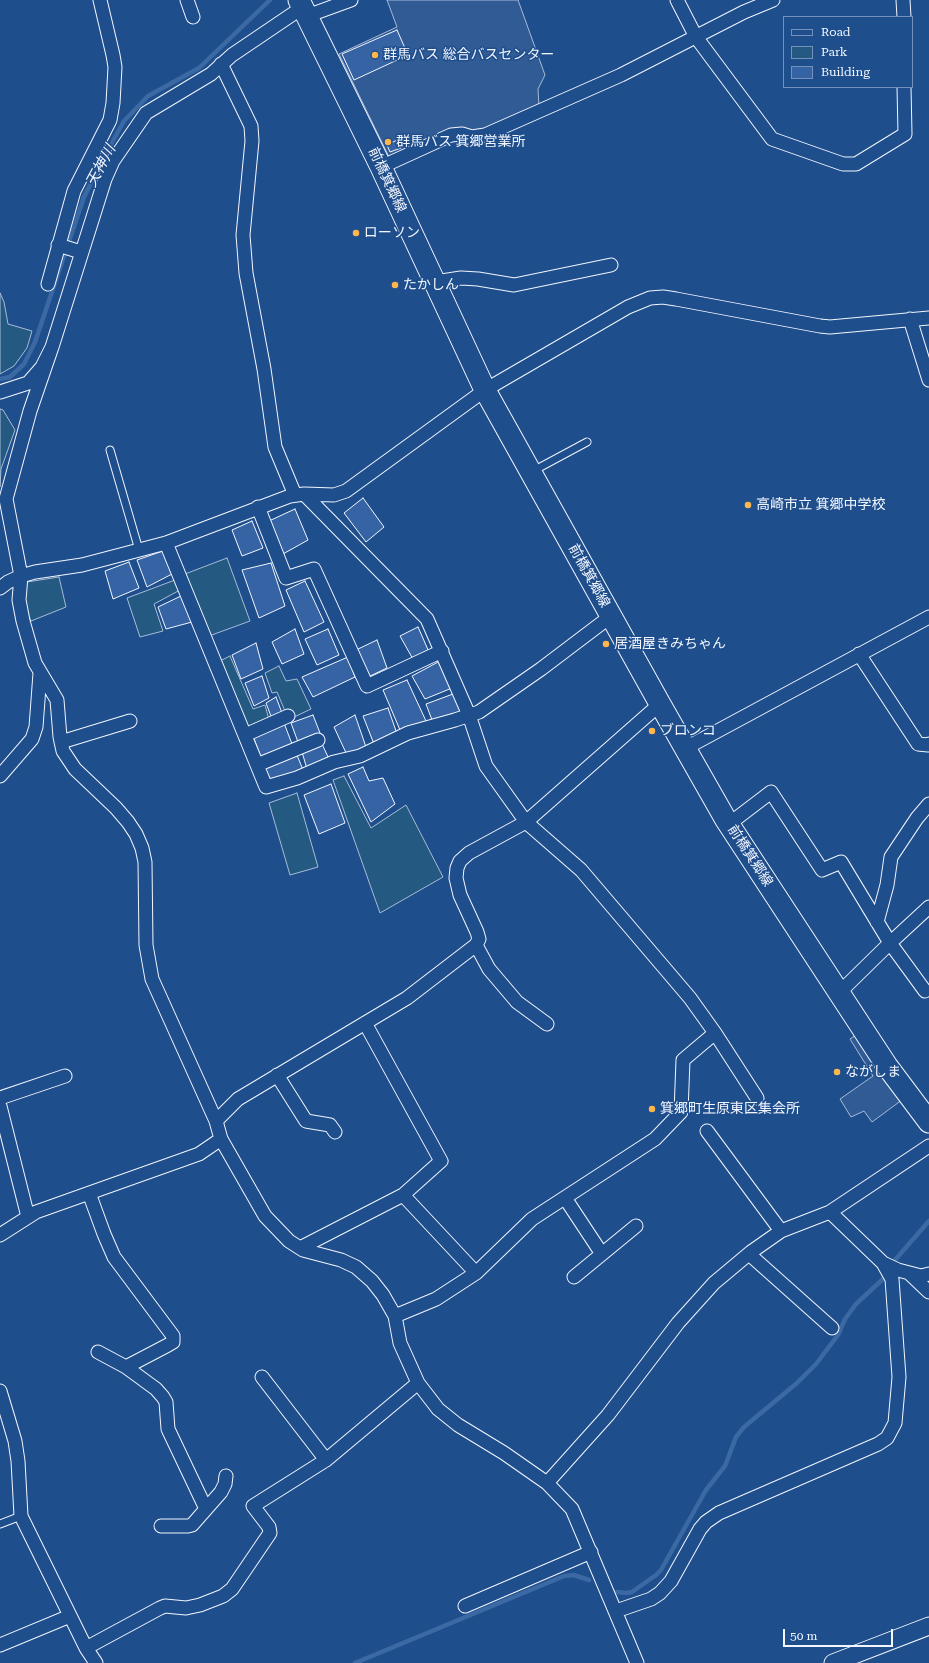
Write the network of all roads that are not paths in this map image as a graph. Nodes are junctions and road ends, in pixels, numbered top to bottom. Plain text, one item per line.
1 (100, 0) edge
2 (187, 0) edge
3 (351, 0) edge
4 (677, 0) edge
5 (773, 0) edge
6 (903, 0) edge
7 (303, 7) edge
8 (904, 16) edge
9 (193, 17) dead end
10 (696, 36) junction
11 (221, 64) junction
12 (904, 88) edge
13 (381, 167) junction
14 (60, 246) junction
15 (79, 251) junction
16 (611, 265) dead end
17 (435, 282) junction
18 (48, 284) dead end
19 (929, 318) edge
20 (910, 319) junction
21 (52, 348) junction
22 (929, 380) edge
23 (485, 390) junction
24 (0, 392) edge
25 (587, 442) dead end
26 (110, 450) dead end
27 (531, 472) junction
28 (300, 494) junction
29 (258, 507) junction
30 (166, 543) junction
31 (139, 550) junction
32 (22, 576) junction
33 (0, 588) edge
34 (611, 616) junction
35 (929, 617) edge
36 (442, 651) junction
37 (859, 654) junction
38 (40, 673) junction
39 (660, 704) junction
40 (469, 715) junction
41 (288, 716) dead end
42 (130, 721) dead end
43 (245, 735) junction
44 (318, 740) dead end
45 (61, 742) junction
46 (929, 744) edge
47 (686, 748) junction
48 (257, 765) junction
49 (0, 776) edge
50 (929, 804) edge
51 (526, 822) junction
52 (729, 824) junction
53 (929, 907) edge
54 (877, 922) junction
55 (890, 943) junction
56 (476, 945) junction
57 (925, 991) dead end
58 (840, 992) junction
59 (365, 1023) junction
60 (547, 1024) dead end
61 (715, 1033) junction
62 (277, 1075) junction
63 (65, 1076) dead end
64 (0, 1098) edge
65 (757, 1098) dead end
66 (0, 1106) edge
67 (216, 1121) junction
68 (929, 1122) edge
69 (707, 1131) dead end
70 (335, 1132) dead end
71 (221, 1139) junction
72 (929, 1146) edge
73 (89, 1193) junction
74 (403, 1195) junction
75 (565, 1198) junction
76 (830, 1212) junction
77 (28, 1217) junction
78 (636, 1226) dead end
79 (781, 1231) junction
80 (0, 1235) edge
81 (300, 1248) junction
82 (602, 1254) junction
83 (749, 1254) junction
84 (883, 1263) junction
85 (476, 1273) junction
86 (909, 1273) junction
87 (929, 1274) edge
88 (574, 1277) dead end
89 (929, 1292) edge
90 (395, 1316) junction
91 (832, 1328) dead end
92 (98, 1352) dead end
93 (126, 1367) junction
94 (262, 1377) dead end
95 (418, 1383) junction
96 (0, 1393) edge
97 (326, 1460) junction
98 (226, 1476) dead end
99 (547, 1483) junction
100 (206, 1508) junction
101 (20, 1516) junction
102 (0, 1524) edge
103 (161, 1526) dead end
104 (591, 1552) junction
105 (465, 1606) dead end
106 (616, 1611) junction
107 (70, 1616) junction
108 (929, 1626) edge
109 (0, 1645) edge
110 (86, 1648) junction
111 (96, 1663) edge
112 (637, 1663) edge
113 (833, 1663) edge

1 - 14 street
2 - 9 street
3 - 7 street
4 - 10 street
5 - 10 street
6 - 8 street
7 - 11 street
7 - 13 main road, 前橋箕郷線
10 - 12 street
10 - 13 street
11 - 15 street
11 - 28 street
13 - 17 main road, 前橋箕郷線
14 - 15 street
14 - 18 street
15 - 21 street
16 - 17 street
17 - 23 main road, 前橋箕郷線
19 - 20 street
20 - 22 street
20 - 23 street
21 - 24 street
21 - 32 street
23 - 27 main road, 前橋箕郷線
23 - 28 street
25 - 27 lane
26 - 31 lane
27 - 34 main road, 前橋箕郷線
28 - 29 street
28 - 36 street
29 - 30 street
29 - 36 street
30 - 31 street
30 - 43 street
31 - 32 street
32 - 33 street
32 - 38 street
34 - 39 main road, 前橋箕郷線
34 - 40 street
35 - 37 street
36 - 40 street
37 - 46 street
37 - 47 street
38 - 45 street
38 - 49 street
39 - 47 main road, 前橋箕郷線
39 - 51 street
40 - 48 street
40 - 51 street
41 - 43 street
42 - 45 street
43 - 48 street
44 - 48 street
45 - 67 street
47 - 52 main road, 前橋箕郷線
50 - 54 street
51 - 56 street
51 - 61 street
52 - 54 street
52 - 58 main road, 前橋箕郷線
53 - 55 street
54 - 55 street
55 - 57 street
55 - 58 street
56 - 59 street
56 - 60 street
58 - 68 main road, 前橋箕郷線
59 - 62 street
59 - 74 street
61 - 65 street
61 - 75 street
62 - 67 street
62 - 70 street
63 - 64 street
66 - 77 street
67 - 71 street
69 - 79 street
71 - 73 street
71 - 81 street
72 - 76 street
73 - 77 street
73 - 93 street
74 - 81 street
74 - 85 street
75 - 82 street
75 - 85 street
76 - 79 street
76 - 84 street
77 - 80 street
78 - 82 street
79 - 83 street
81 - 90 street
82 - 88 street
83 - 91 street
83 - 99 street
84 - 86 street
84 - 106 street
85 - 90 street
86 - 87 street
86 - 89 street
90 - 95 street
92 - 93 street
93 - 100 street
94 - 97 street
95 - 97 street
95 - 99 street
96 - 101 street
97 - 110 street
98 - 100 street
99 - 104 street
100 - 103 street
101 - 102 lane
101 - 107 street
104 - 105 street
104 - 106 street
106 - 112 street
107 - 109 street
107 - 110 street
108 - 113 street
110 - 111 street

